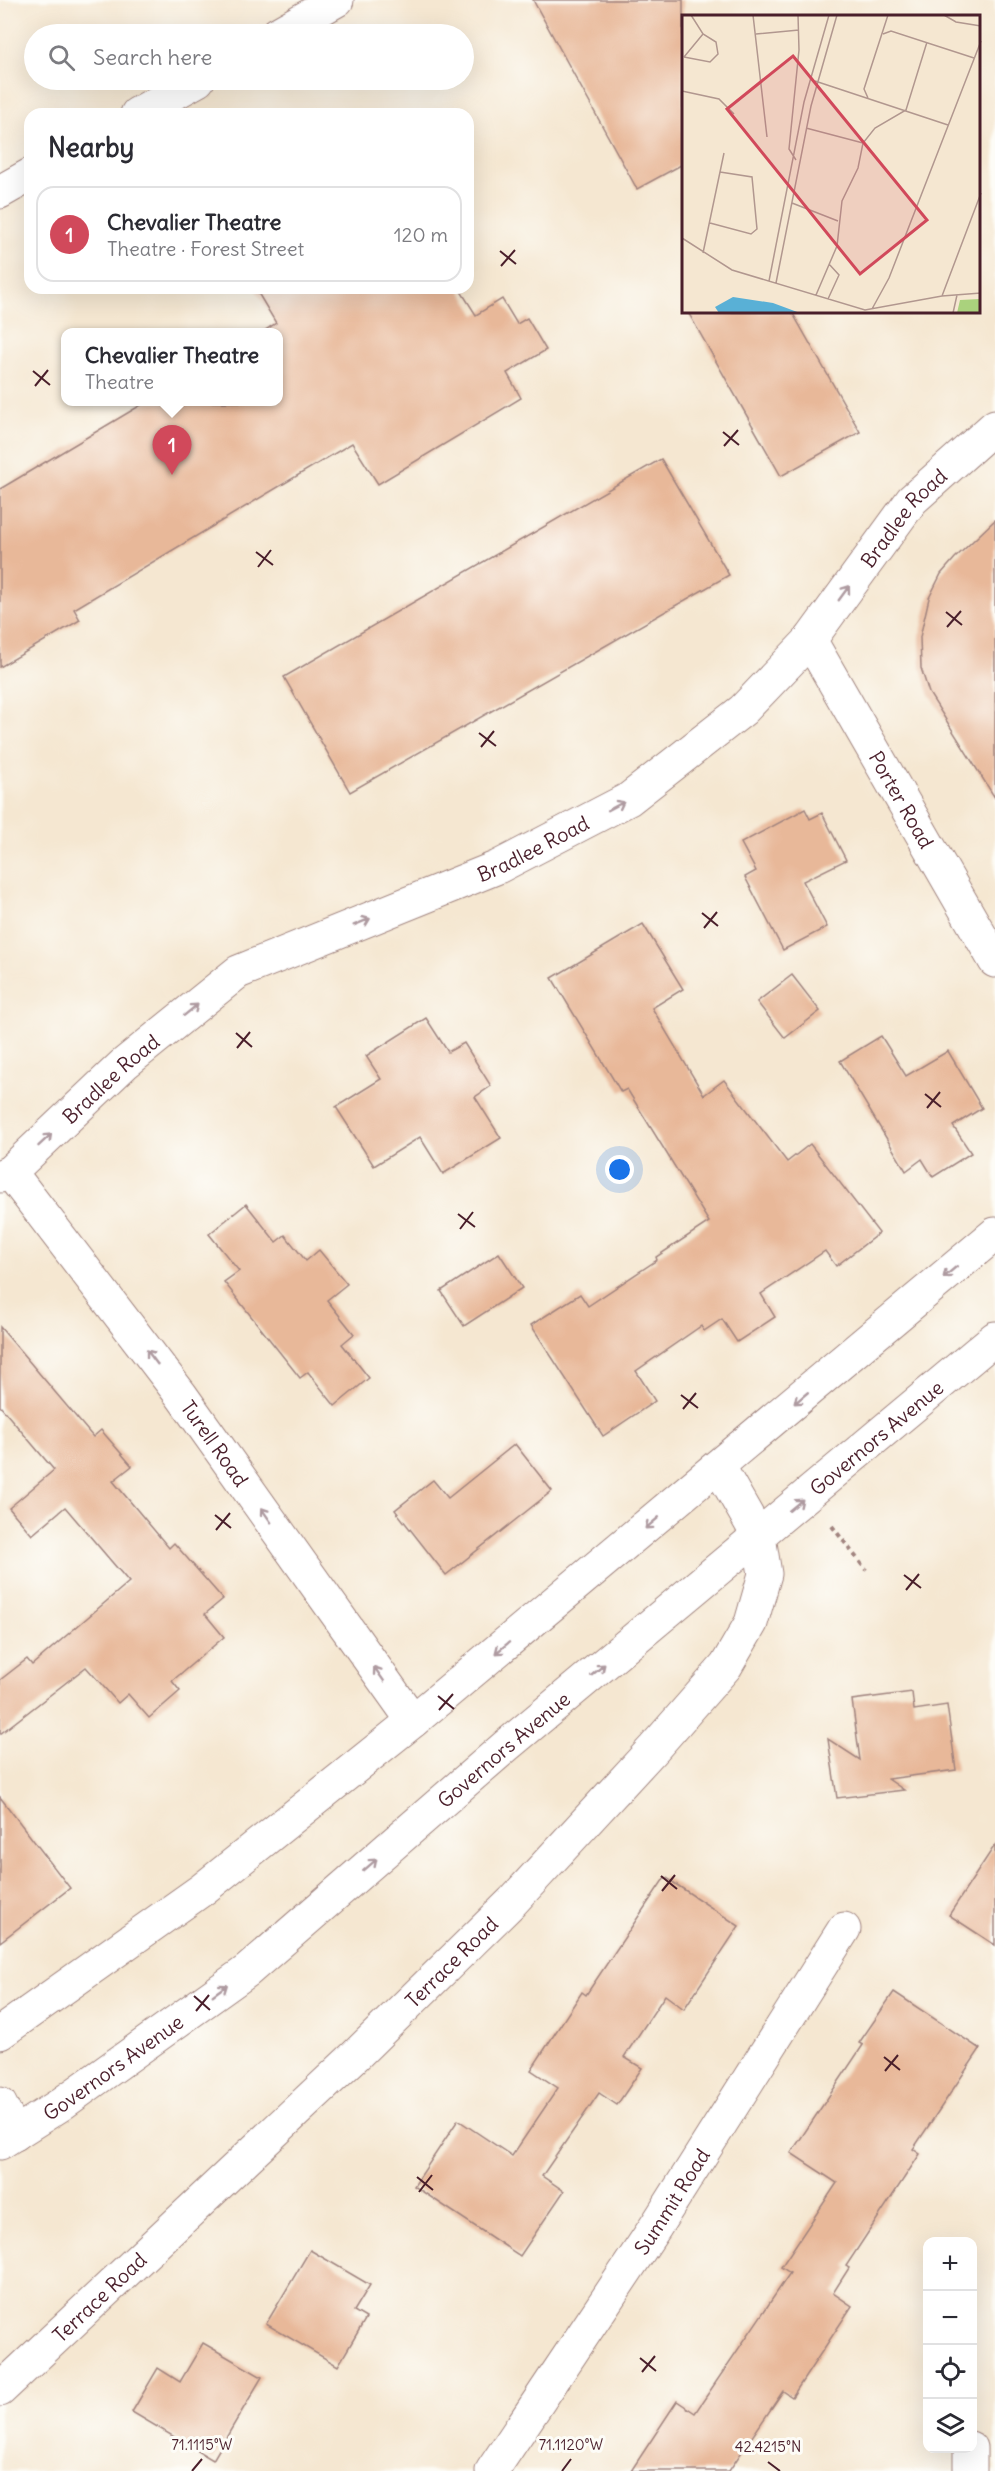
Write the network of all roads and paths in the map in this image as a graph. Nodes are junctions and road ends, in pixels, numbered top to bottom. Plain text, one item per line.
1 (337, 0) edge
2 (295, 24) edge
3 (180, 90) edge
4 (148, 108) edge
5 (24, 178) edge
6 (0, 192) edge
7 (995, 426) edge
8 (810, 640) junction
9 (995, 961) edge
10 (5, 1174) edge
11 (995, 1234) edge
12 (995, 1338) edge
13 (719, 1467) junction
14 (808, 1495) junction
15 (759, 1537) junction
16 (866, 1570) dead end
17 (413, 1722) junction
18 (844, 1929) dead end
19 (0, 2033) edge
20 (0, 2104) edge
21 (7, 2139) edge
22 (0, 2390) edge
23 (970, 2453) edge
24 (492, 2471) edge
25 (970, 2471) edge

1 - 2 street
3 - 4 street
5 - 6 street
8 -> 7 street, Bradlee Road
8 - 9 street, Porter Road
10 -> 8 street, Bradlee Road
17 -> 10 street, Turell Road
11 -> 13 street
12 - 14 street, Governors Avenue
13 - 15 street, Terrace Road
13 -> 17 street
15 -> 14 street, Governors Avenue
14 - 16 path
21 -> 15 street, Governors Avenue
15 - 22 street, Terrace Road
17 - 19 street
18 - 24 street, Summit Road
20 - 21 street
23 - 25 street

